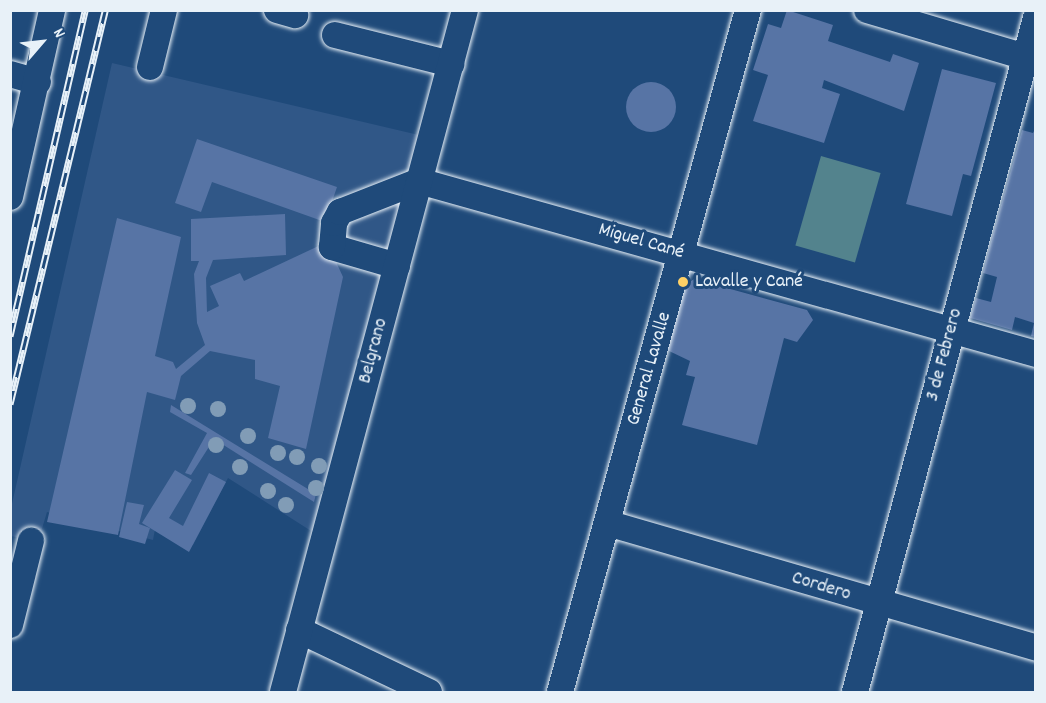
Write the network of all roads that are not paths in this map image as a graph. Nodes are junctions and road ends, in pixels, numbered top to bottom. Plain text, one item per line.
1 (52, 10) edge
2 (164, 10) edge
3 (465, 10) edge
4 (748, 10) edge
5 (867, 10) edge
6 (1035, 18) edge
7 (334, 35) dead end
8 (1030, 58) edge
9 (451, 64) junction
10 (150, 67) dead end
11 (10, 74) edge
12 (38, 82) junction
13 (419, 181) junction
14 (10, 197) edge
15 (682, 254) junction
16 (397, 266) junction
17 (952, 330) junction
18 (1035, 354) edge
19 (607, 523) junction
20 (31, 541) dead end
21 (880, 604) junction
22 (10, 625) edge
23 (299, 630) junction
24 (1035, 648) edge
25 (283, 693) edge
26 (429, 693) edge
27 (560, 693) edge
28 (855, 693) edge

1 - 12 street
2 - 10 street
3 - 9 street, Belgrano
4 - 15 street, General Lavalle
5 - 8 street
6 - 8 street, 3 de Febrero
7 - 9 street
8 - 17 street, 3 de Febrero
9 - 13 street, Belgrano
11 - 12 street
12 - 14 street
13 - 15 street, Miguel Cané
13 - 16 street, Belgrano
13 - 16 street
15 - 17 street, Miguel Cané
15 - 19 street, General Lavalle
16 - 23 street, Belgrano
17 - 18 street, Miguel Cané
17 - 21 street, 3 de Febrero
19 - 21 street, Cordero
19 - 27 street, General Lavalle
20 - 22 street
21 - 24 street, Cordero
21 - 28 street, 3 de Febrero
23 - 25 street, Belgrano
23 - 26 street

